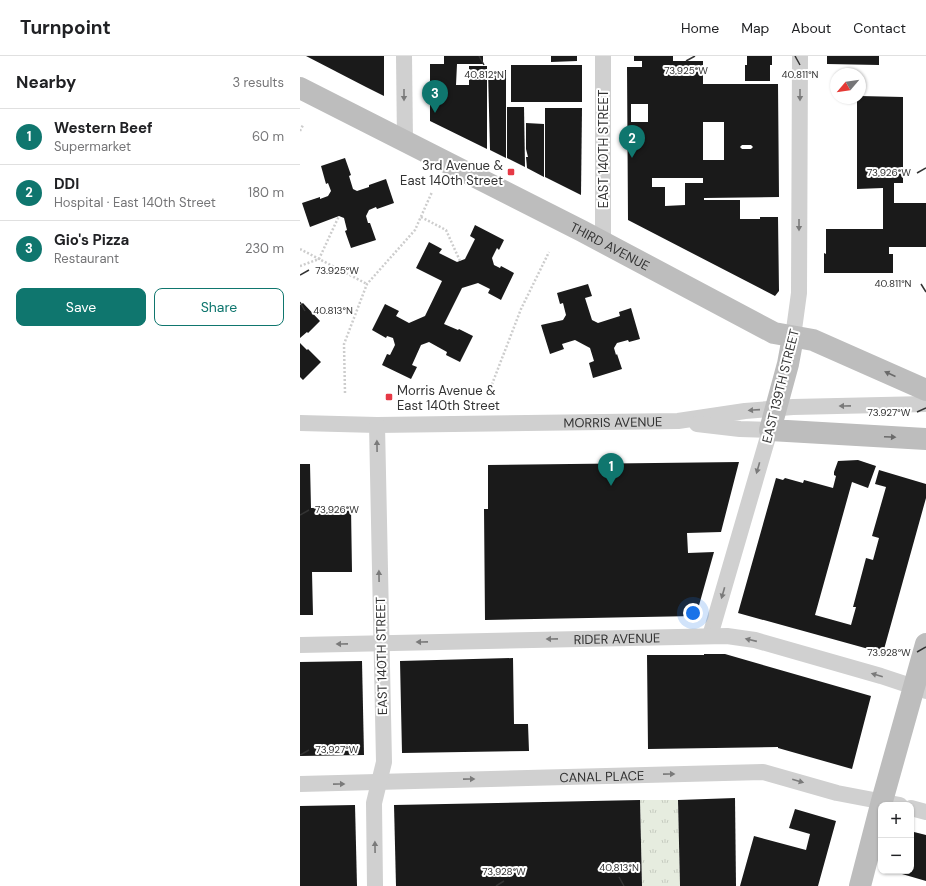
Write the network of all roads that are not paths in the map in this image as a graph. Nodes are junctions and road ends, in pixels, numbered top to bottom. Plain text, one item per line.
1 (404, 56) edge
2 (603, 56) edge
3 (800, 56) edge
4 (300, 88) edge
5 (405, 141) junction
6 (603, 242) junction
7 (793, 337) junction
8 (926, 390) edge
9 (926, 404) edge
10 (776, 409) junction
11 (678, 422) junction
12 (300, 423) edge
13 (377, 425) junction
14 (770, 430) junction
15 (926, 439) edge
16 (710, 636) junction
17 (380, 643) junction
18 (926, 644) edge
19 (300, 645) edge
20 (920, 688) edge
21 (379, 782) junction
22 (300, 784) edge
23 (886, 802) edge
24 (891, 802) edge
25 (914, 809) edge
26 (926, 812) edge
27 (878, 838) edge
28 (375, 886) edge
29 (860, 886) edge

1 -> 5 street
2 - 6 street, EAST 140TH STREET
3 -> 7 street, EAST 139TH STREET
4 - 5 main road, THIRD AVENUE
5 - 6 main road, THIRD AVENUE
6 - 7 main road, THIRD AVENUE
8 -> 7 main road, THIRD AVENUE
7 - 10 main road, EAST 139TH STREET
9 -> 10 street, MORRIS AVENUE
10 -> 11 street, MORRIS AVENUE
10 - 14 main road, EAST 139TH STREET
11 - 13 street, MORRIS AVENUE
11 - 14 street
12 - 13 street, MORRIS AVENUE
17 -> 13 street, EAST 140TH STREET
14 -> 15 main road
14 -> 16 street, EAST 139TH STREET
16 -> 17 street, RIDER AVENUE
20 -> 16 street, RIDER AVENUE
17 -> 19 street, RIDER AVENUE
17 - 21 street, EAST 140TH STREET
18 - 20 main road
20 - 24 main road
22 -> 21 street, CANAL PLACE
21 -> 23 street, CANAL PLACE
28 -> 21 street, EAST 140TH STREET
25 - 26 street
27 - 29 main road

